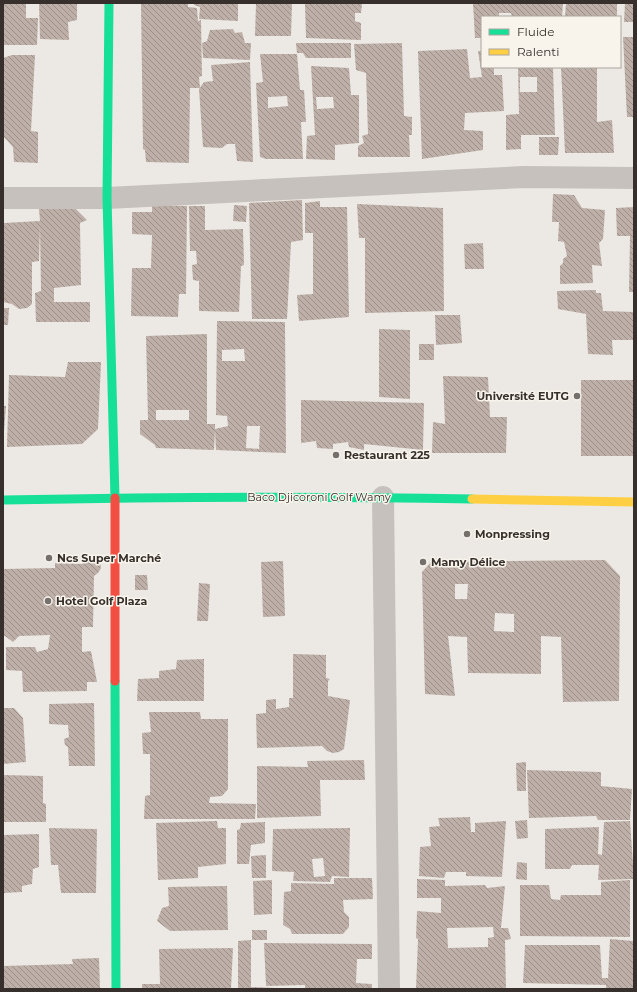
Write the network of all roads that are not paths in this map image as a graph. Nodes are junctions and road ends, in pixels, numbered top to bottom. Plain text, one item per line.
1 (109, 3) edge
2 (634, 178) edge
3 (3, 198) edge
4 (108, 198) junction
5 (383, 497) junction
6 (115, 498) junction
7 (3, 500) edge
8 (634, 502) edge
9 (116, 989) edge
10 (389, 989) edge

1 - 4 street
2 - 4 street
3 - 4 street
4 - 6 street
5 - 6 street, Baco Djicoroni Golf Wamy
5 - 8 street, Baco Djicoroni Golf Wamy
5 - 10 street
6 - 7 street, Baco Djicoroni Golf Wamy
6 - 9 street

